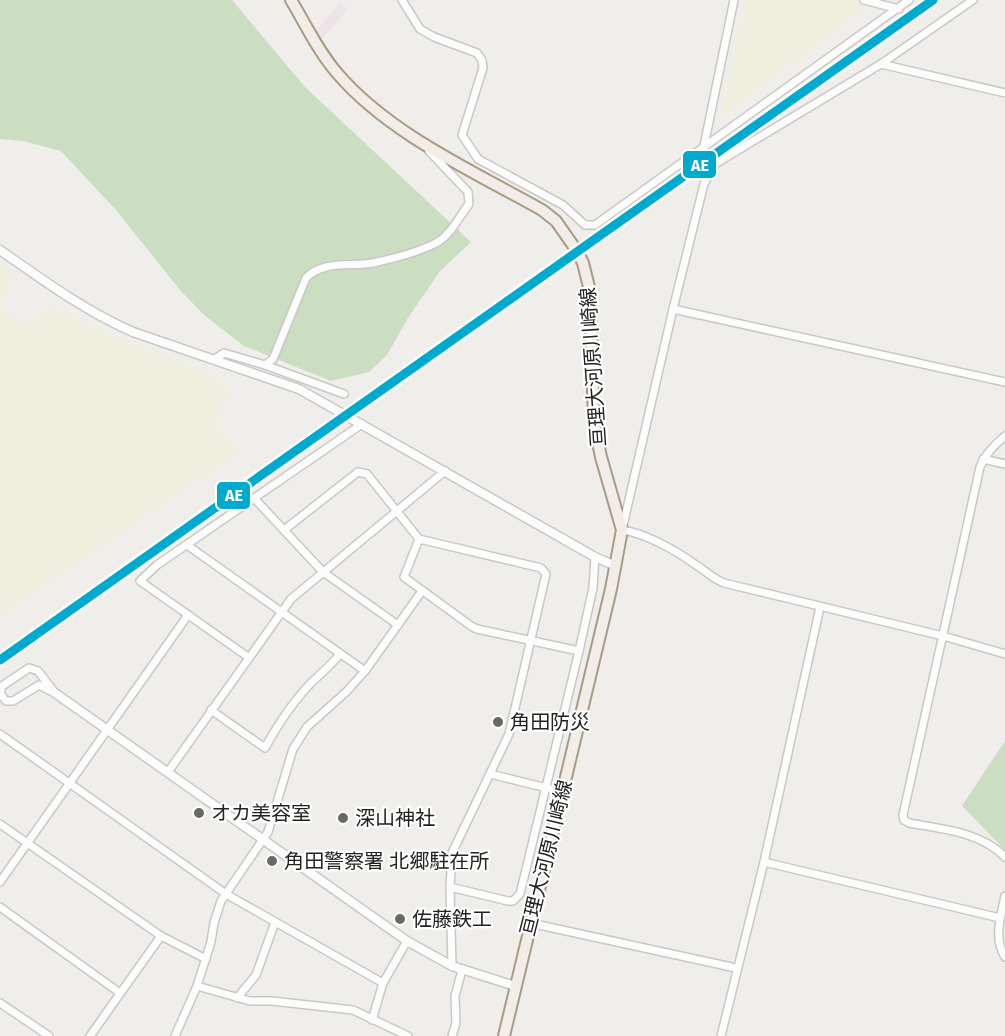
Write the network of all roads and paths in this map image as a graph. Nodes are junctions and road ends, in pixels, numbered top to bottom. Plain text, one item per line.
1 (291, 0) edge
2 (402, 0) edge
3 (734, 0) edge
4 (864, 0) edge
5 (909, 0) edge
6 (974, 0) edge
7 (899, 9) junction
8 (881, 64) junction
9 (1005, 93) edge
10 (414, 137) junction
11 (704, 146) junction
12 (0, 250) edge
13 (673, 309) junction
14 (214, 359) junction
15 (265, 365) junction
16 (1005, 382) edge
17 (344, 394) dead end
18 (359, 422) junction
19 (1005, 436) edge
20 (983, 459) junction
21 (1005, 464) edge
22 (444, 471) junction
23 (254, 498) junction
24 (397, 512) junction
25 (284, 530) junction
26 (622, 530) junction
27 (419, 539) junction
28 (187, 545) junction
29 (607, 562) junction
30 (323, 572) junction
31 (422, 591) junction
32 (820, 607) junction
33 (281, 612) junction
34 (188, 615) junction
35 (398, 625) junction
36 (943, 636) junction
37 (531, 641) junction
38 (579, 651) junction
39 (340, 654) junction
40 (1005, 654) edge
41 (248, 657) junction
42 (365, 671) junction
43 (56, 693) junction
44 (211, 710) junction
45 (106, 729) junction
46 (0, 734) edge
47 (168, 772) junction
48 (490, 774) junction
49 (69, 782) junction
50 (547, 788) junction
51 (563, 792) junction
52 (0, 824) edge
53 (264, 839) junction
54 (26, 842) junction
55 (1005, 857) edge
56 (764, 862) junction
57 (0, 882) edge
58 (450, 887) junction
59 (226, 894) junction
60 (1005, 896) edge
61 (0, 907) edge
62 (1000, 918) junction
63 (275, 922) junction
64 (530, 923) junction
65 (161, 936) junction
66 (407, 941) junction
67 (1005, 957) edge
68 (206, 959) junction
69 (452, 966) junction
70 (736, 968) junction
71 (462, 970) junction
72 (383, 983) junction
73 (197, 986) junction
74 (515, 986) junction
75 (120, 993) junction
76 (237, 998) junction
77 (0, 1003) edge
78 (372, 1020) junction
79 (38, 1033) edge
80 (49, 1036) edge
81 (90, 1036) edge
82 (175, 1036) edge
83 (408, 1036) edge
84 (452, 1036) edge
85 (504, 1036) edge
86 (721, 1036) edge

1 - 10 main road, 亘理大河原川崎線
2 - 11 street
3 - 11 street
4 - 7 street
5 - 7 street
6 - 8 street
7 - 11 street
8 - 9 street
8 - 13 street
10 - 15 street
10 - 26 main road, 亘理大河原川崎線
12 - 14 street
13 - 16 street
13 - 26 street
14 - 15 street
14 - 18 street
15 - 17 street
18 - 22 street
18 - 23 street
19 - 20 street
20 - 21 street
20 - 36 street
22 - 24 street
22 - 29 street
23 - 25 street
23 - 28 street
24 - 25 street
24 - 27 street
24 - 30 street
25 - 30 street
26 - 29 main road, 亘理大河原川崎線
26 - 32 street
27 - 31 street
27 - 37 street
28 - 33 street
28 - 34 street
29 - 38 street
29 - 51 main road, 亘理大河原川崎線
30 - 33 street
30 - 35 street
31 - 35 street
31 - 37 street
32 - 36 street
32 - 56 street
33 - 39 street
33 - 41 street
34 - 41 street
34 - 45 street
35 - 42 street
36 - 40 street
36 - 55 street
37 - 38 street
37 - 48 street
38 - 50 street
39 - 42 street
39 - 44 street
41 - 44 street
42 - 53 street
43 - 43 street
43 - 45 street
44 - 47 street
45 - 47 street
45 - 49 street
46 - 49 street
47 - 53 street
48 - 50 street
48 - 58 street
49 - 54 street
49 - 59 street
50 - 51 street
50 - 58 street
51 - 64 main road, 亘理大河原川崎線
52 - 54 street
53 - 59 street
53 - 66 street
54 - 57 street
54 - 65 street
56 - 62 street
56 - 70 street
58 - 69 street
59 - 63 street
59 - 68 street
60 - 62 street
61 - 75 street
62 - 67 street
63 - 72 street
63 - 76 street
64 - 70 street
64 - 74 main road, 亘理大河原川崎線
65 - 68 street
65 - 75 street
66 - 69 street
66 - 72 street
68 - 73 street
69 - 71 street
70 - 86 street
71 - 74 street
71 - 84 street
72 - 78 street
73 - 76 street
73 - 82 street
74 - 85 main road, 亘理大河原川崎線
75 - 81 street
76 - 78 street
77 - 79 street
78 - 83 street
79 - 80 street

